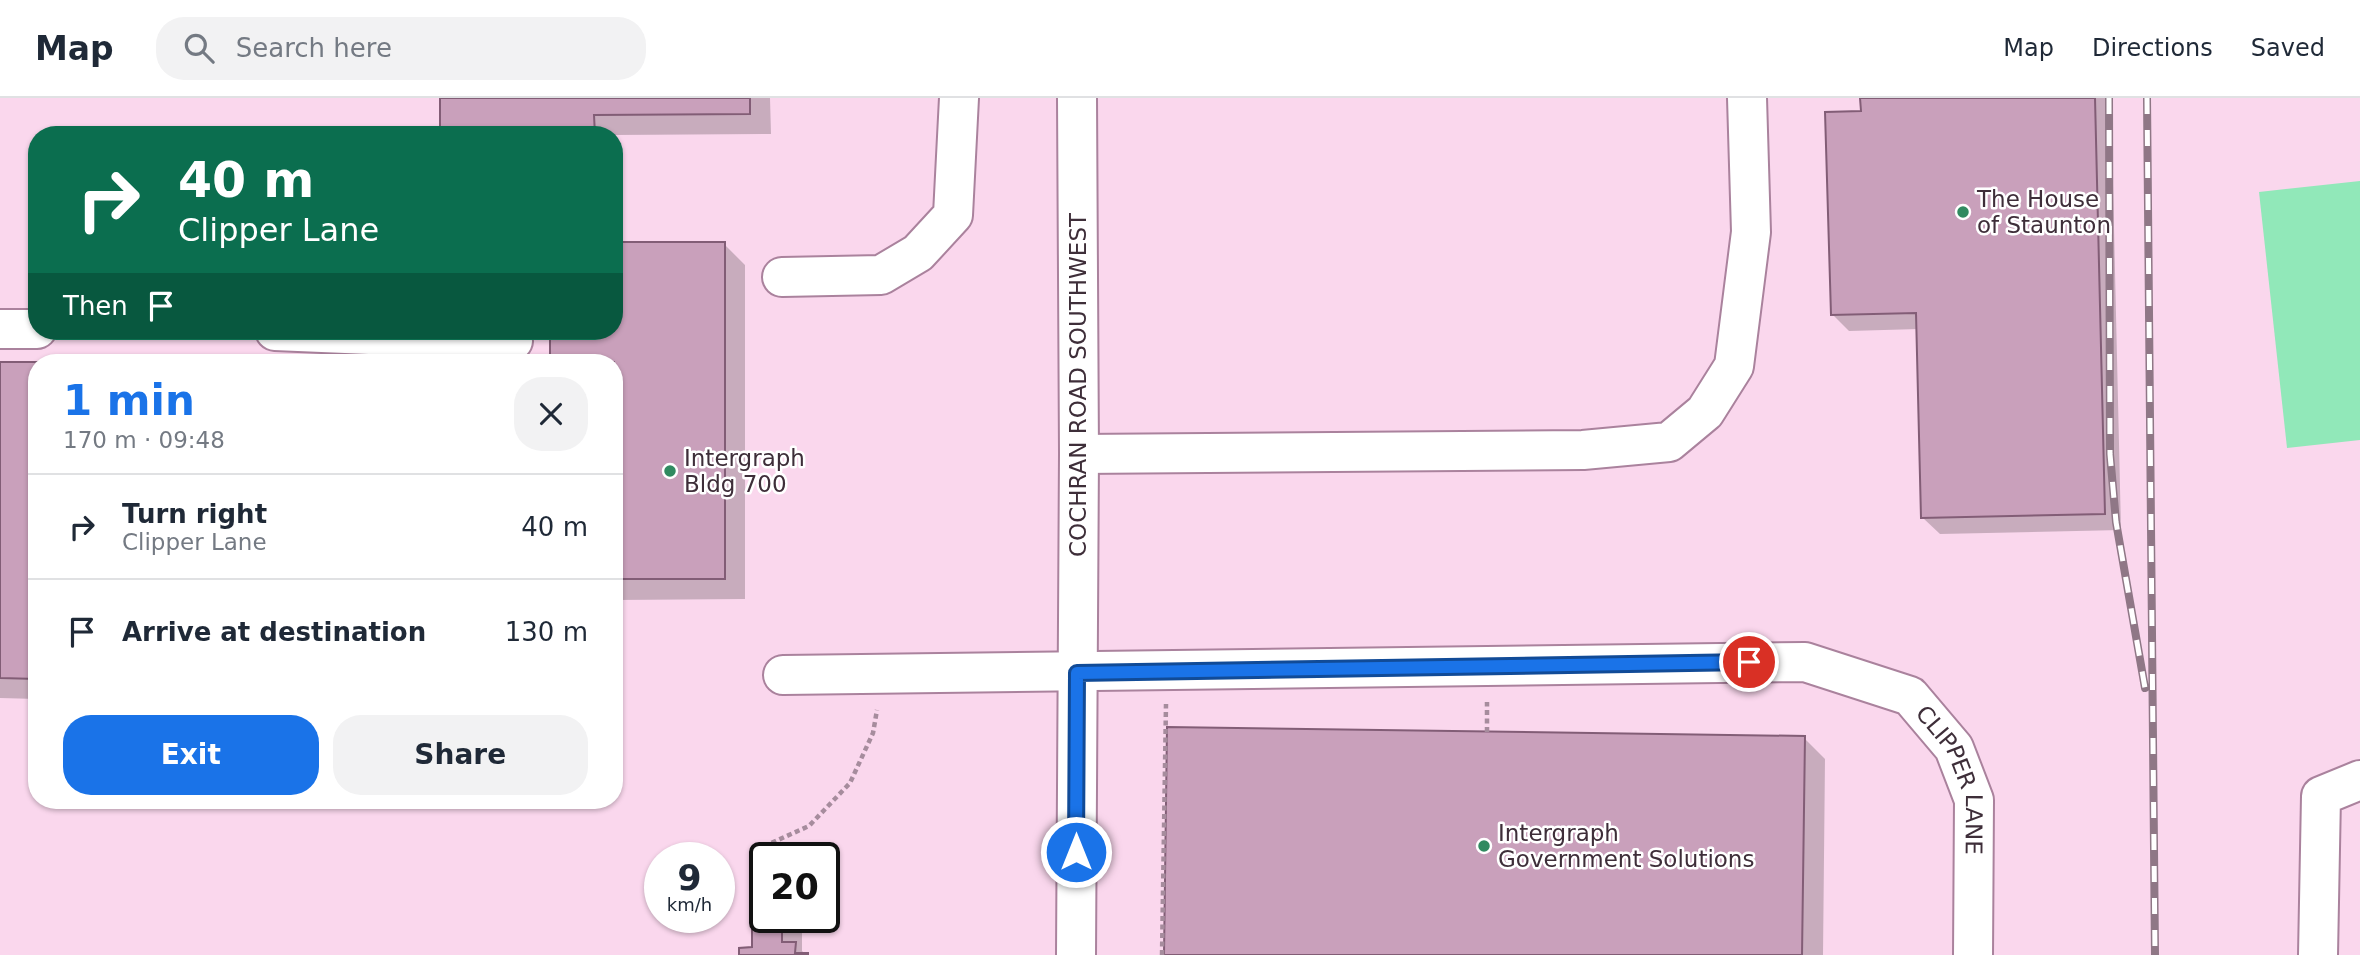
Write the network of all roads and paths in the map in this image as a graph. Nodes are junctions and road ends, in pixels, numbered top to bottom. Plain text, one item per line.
1 (959, 98) edge
2 (1077, 98) edge
3 (1747, 98) edge
4 (782, 277) dead end
5 (0, 329) edge
6 (28, 329) edge
7 (489, 340) edge
8 (513, 341) dead end
9 (1079, 454) junction
10 (1167, 671) junction
11 (885, 673) junction
12 (1077, 673) junction
13 (783, 675) dead end
14 (2360, 780) edge
15 (773, 842) edge
16 (1076, 955) edge
17 (1162, 955) edge
18 (1973, 955) edge
19 (2318, 955) edge

1 - 4 street
2 - 9 street, COCHRAN ROAD SOUTHWEST
3 - 9 street
5 - 6 street
7 - 8 street
9 - 12 street, COCHRAN ROAD SOUTHWEST
10 - 12 street, CLIPPER LANE
10 - 17 path
10 - 18 street, CLIPPER LANE
11 - 12 street, CLIPPER LANE
11 - 13 street, CLIPPER LANE
11 - 15 path
12 - 16 street, COCHRAN ROAD SOUTHWEST
14 - 19 street

